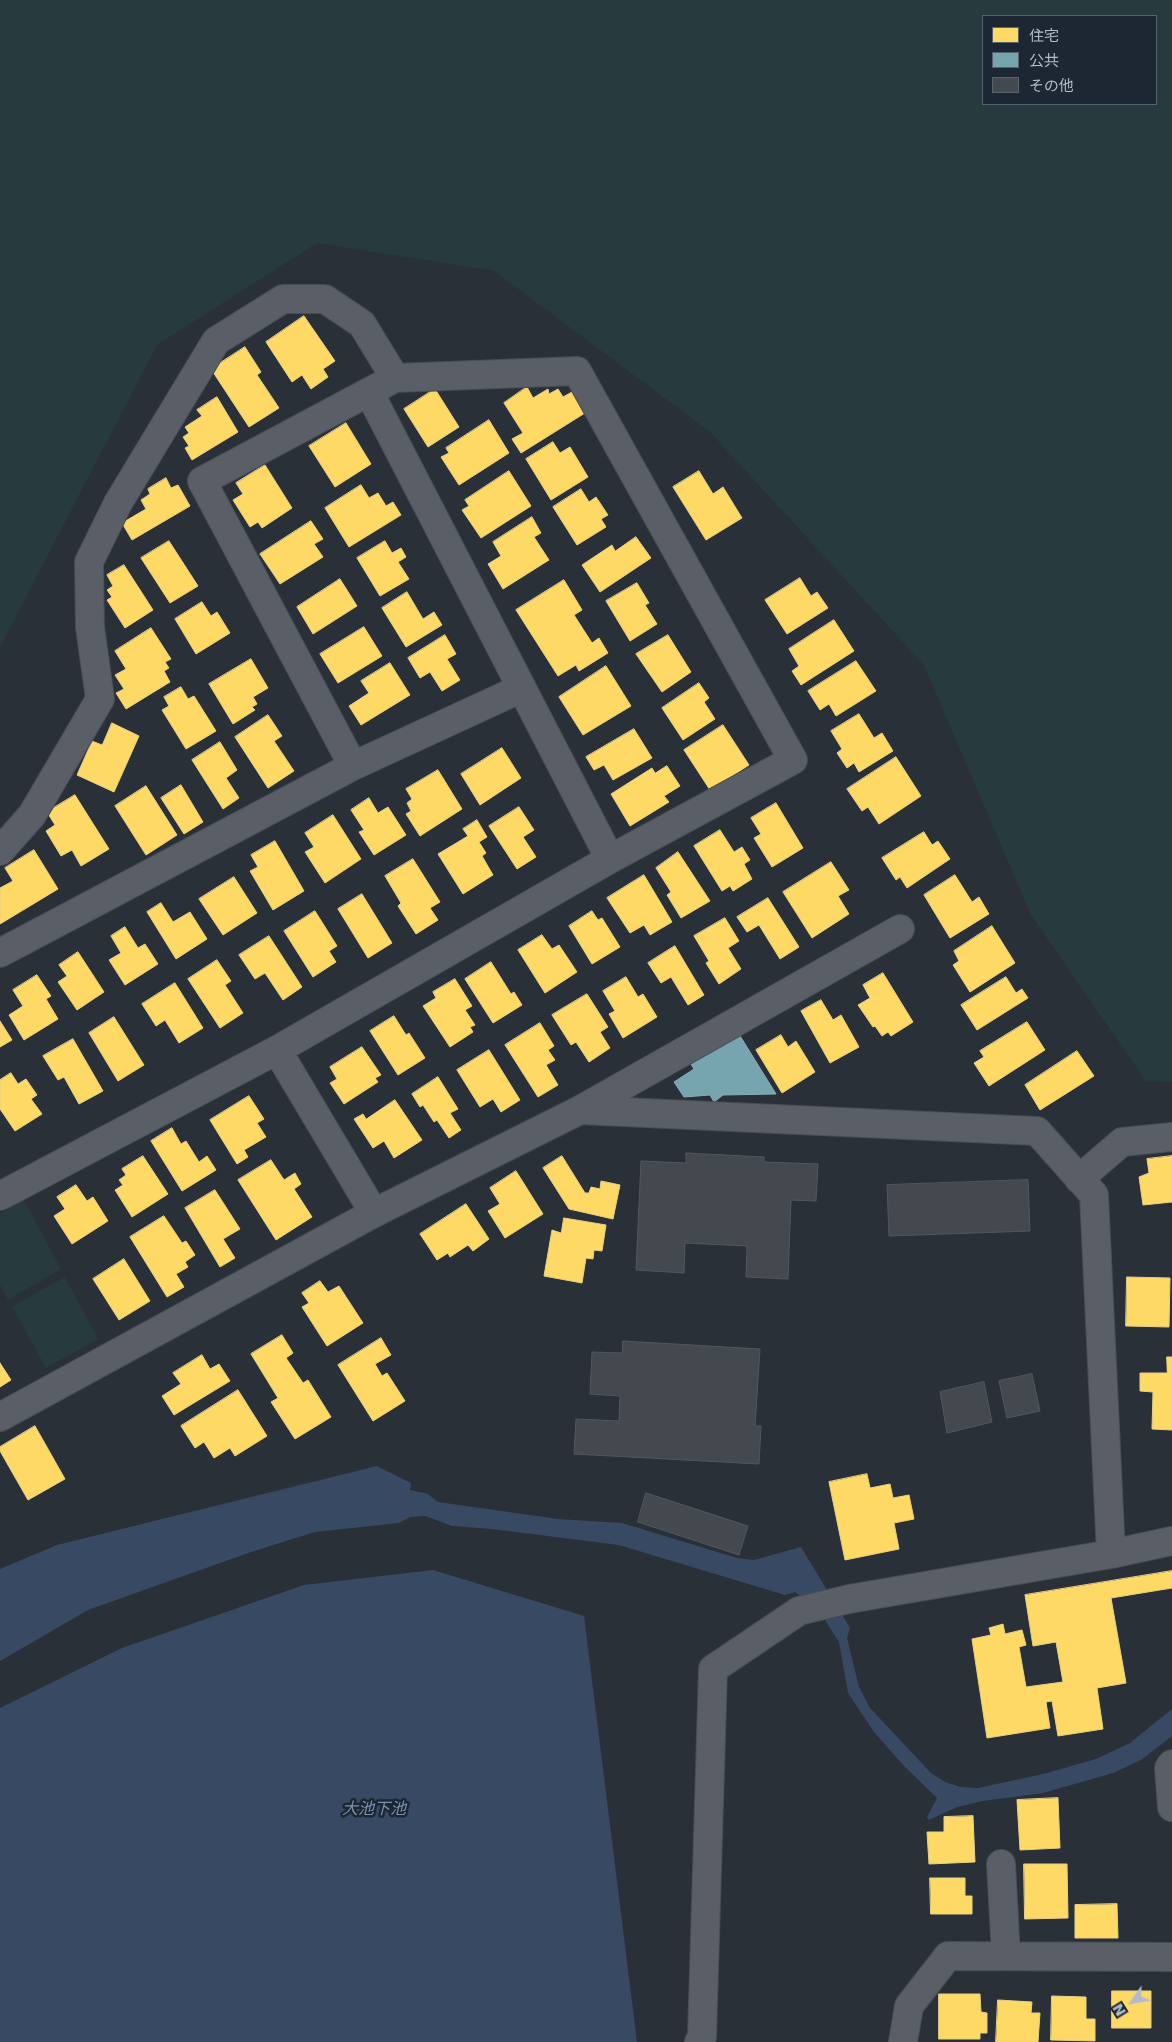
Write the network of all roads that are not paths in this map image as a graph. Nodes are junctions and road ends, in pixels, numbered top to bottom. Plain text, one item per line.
1 (395, 378) junction
2 (369, 392) junction
3 (522, 688) junction
4 (353, 766) junction
5 (0, 851) edge
6 (610, 859) junction
7 (900, 929) dead end
8 (0, 952) edge
9 (277, 1050) junction
10 (580, 1110) junction
11 (1172, 1137) edge
12 (1079, 1179) junction
13 (0, 1196) edge
14 (374, 1214) junction
15 (0, 1417) edge
16 (1172, 1541) edge
17 (1111, 1554) junction
18 (1172, 1764) edge
19 (1172, 1806) edge
20 (1001, 1864) dead end
21 (1006, 1956) junction
22 (1172, 1958) edge
23 (699, 2042) edge
24 (903, 2042) edge

1 - 2 street
1 - 5 street
1 - 6 street
2 - 3 street
2 - 4 street
3 - 4 street
3 - 6 street
4 - 8 street
6 - 9 street
7 - 10 street
9 - 13 street
9 - 14 street
10 - 12 street
10 - 14 street
11 - 12 street
12 - 17 street
14 - 15 street
16 - 17 street
17 - 23 street
18 - 19 street
20 - 21 street
21 - 22 street
21 - 24 street

